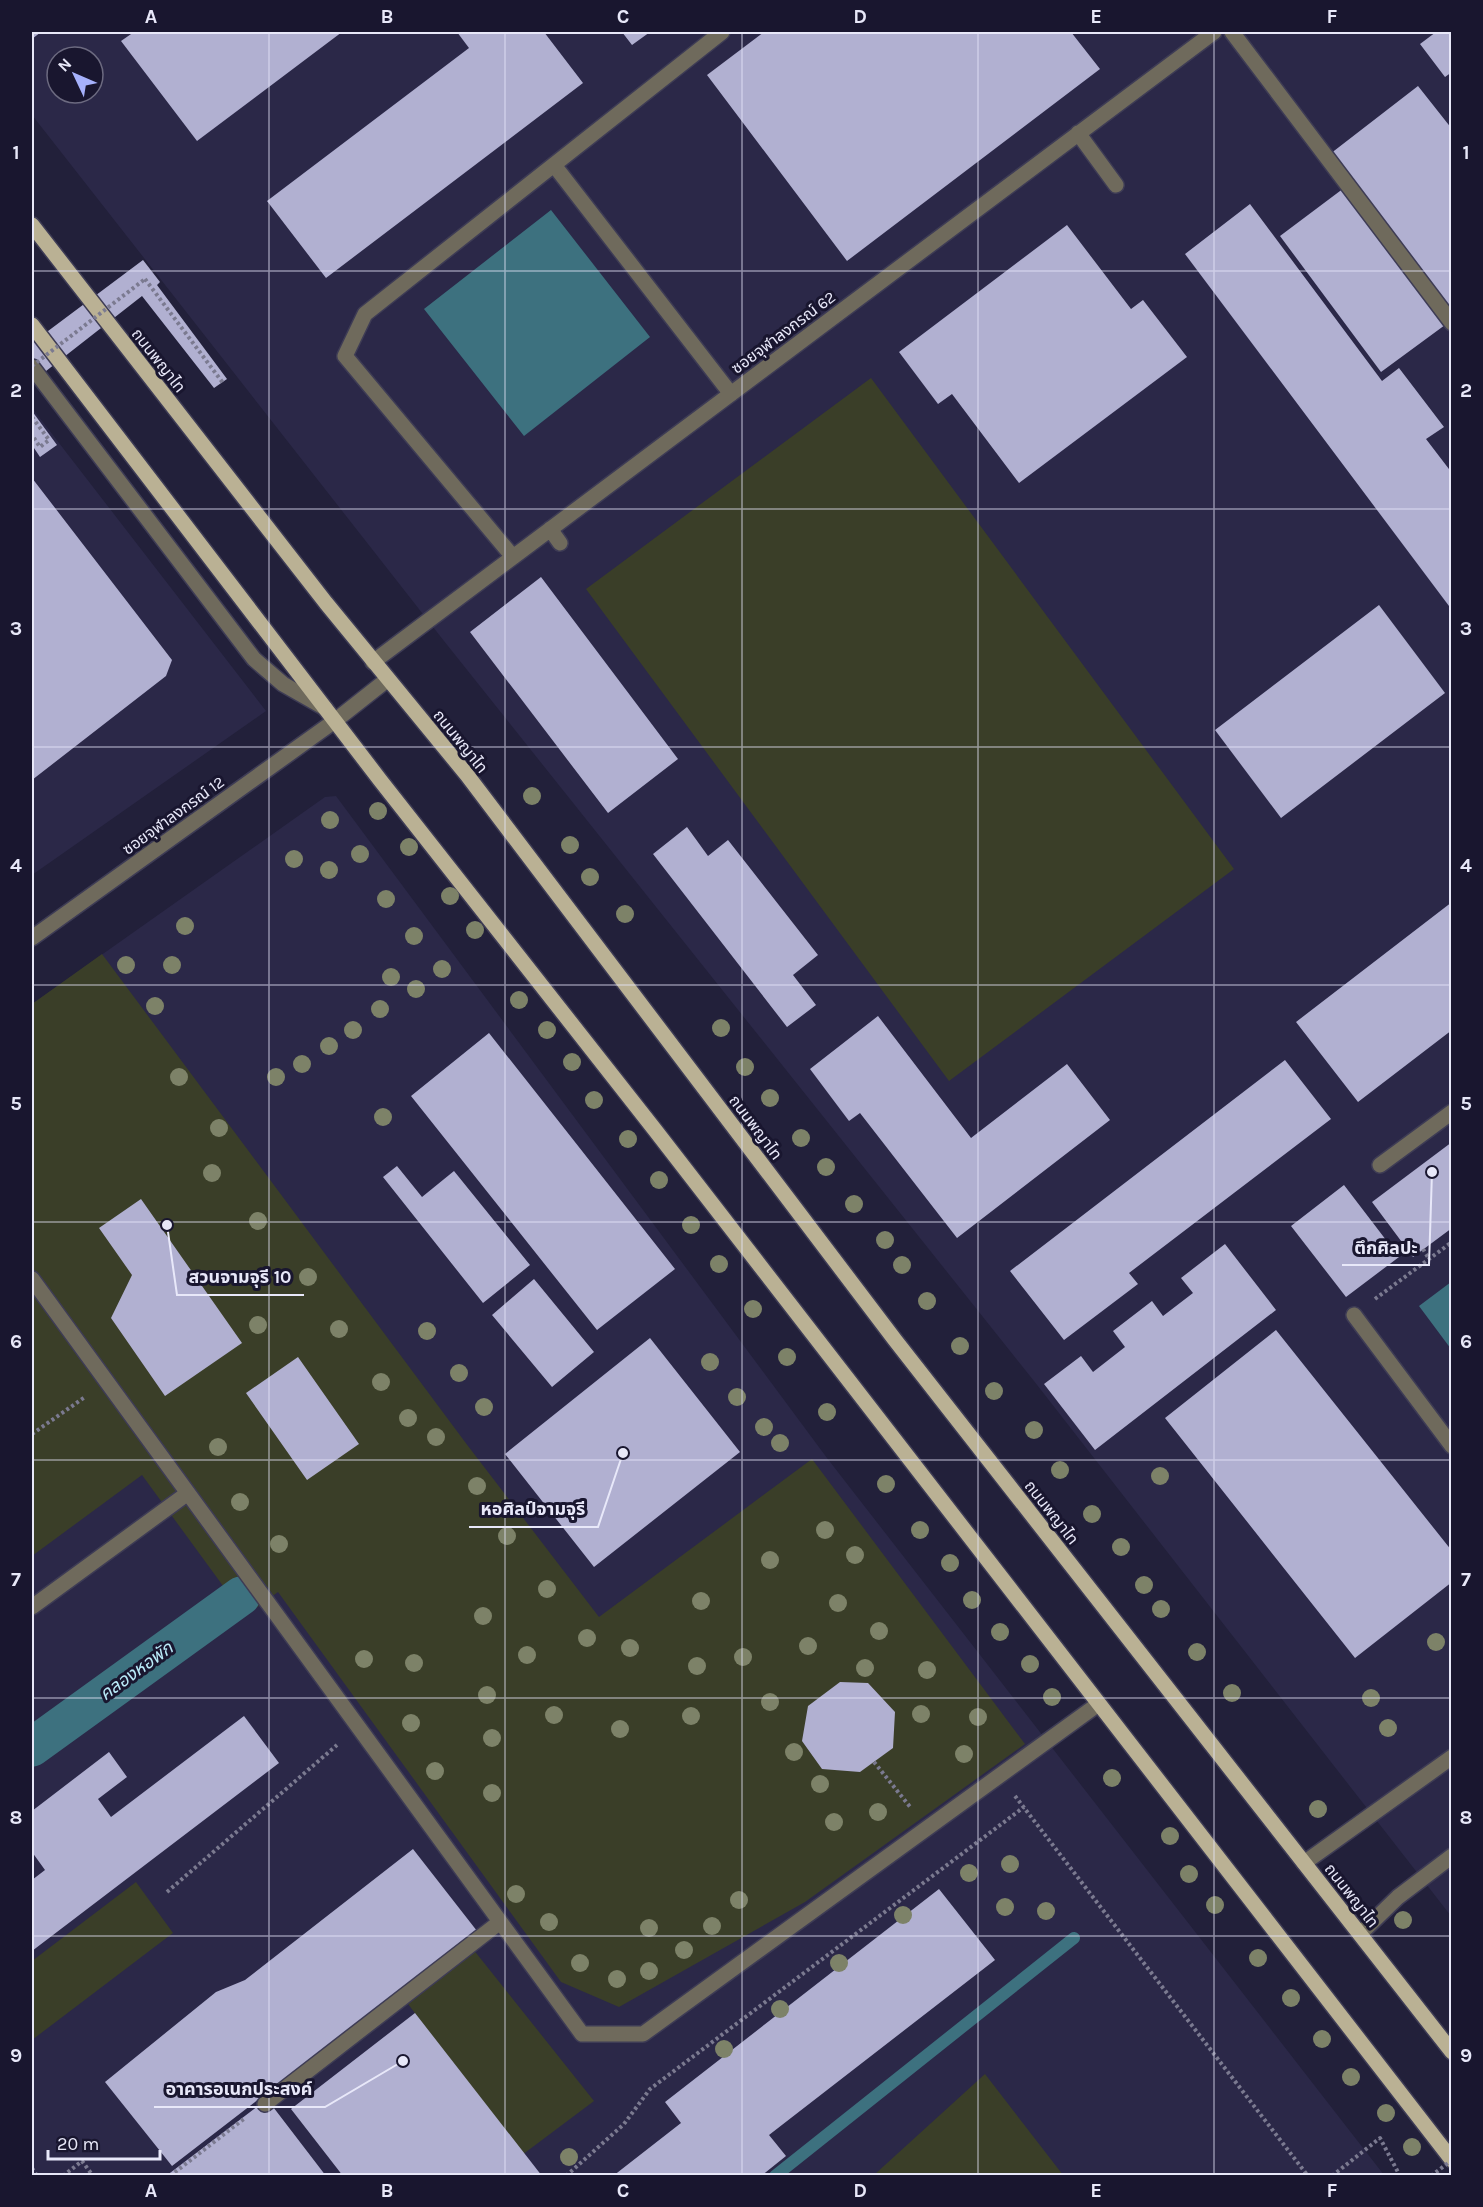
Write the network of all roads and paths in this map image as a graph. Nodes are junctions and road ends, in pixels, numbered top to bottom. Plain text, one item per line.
1 (722, 32) edge
2 (1214, 32) edge
3 (1232, 32) edge
4 (1078, 134) junction
5 (554, 165) junction
6 (1116, 185) dead end
7 (32, 225) edge
8 (1452, 323) edge
9 (32, 325) edge
10 (32, 366) edge
11 (223, 382) dead end
12 (731, 394) junction
13 (32, 417) edge
14 (32, 435) edge
15 (550, 529) junction
16 (560, 543) dead end
17 (513, 557) junction
18 (373, 662) junction
19 (388, 679) junction
20 (333, 716) junction
21 (32, 938) edge
22 (1452, 1112) edge
23 (1380, 1165) dead end
24 (1452, 1242) edge
25 (1423, 1249) dead end
26 (1429, 1258) junction
27 (32, 1280) edge
28 (1354, 1315) joint
29 (107, 1382) junction
30 (32, 1434) edge
31 (1452, 1446) edge
32 (188, 1492) junction
33 (32, 1607) edge
34 (1097, 1705) junction
35 (359, 1727) junction
36 (1452, 1757) edge
37 (999, 1775) junction
38 (1024, 1807) junction
39 (1452, 1856) edge
40 (1304, 1863) junction
41 (167, 1892) dead end
42 (500, 1922) junction
43 (1360, 1934) junction
44 (1452, 2052) edge
45 (265, 2104) joint
46 (1452, 2160) edge
47 (32, 2168) edge
48 (37, 2175) edge
49 (63, 2175) edge
50 (93, 2175) edge
51 (170, 2175) edge
52 (566, 2175) edge
53 (1308, 2175) edge
54 (1332, 2175) edge
55 (1400, 2175) edge
56 (1431, 2175) edge

1 - 5 street
2 - 4 street, ซอยจุฬาลงกรณ์ 62
3 - 8 street
4 - 6 street
4 - 12 street, ซอยจุฬาลงกรณ์ 62
5 - 12 street
5 - 17 street
7 - 18 main road, ถนนพญาไท
9 - 20 main road
10 - 11 path, bridge
10 - 20 street
12 - 15 street, ซอยจุฬาลงกรณ์ 62
13 - 14 path
15 - 16 street
15 - 17 street, ซอยจุฬาลงกรณ์ 62
17 - 18 street, ซอยจุฬาลงกรณ์ 62
18 - 19 main road, ถนนพญาไท
19 - 20 street, ซอยจุฬาลงกรณ์ 12
19 - 40 main road, ถนนพญาไท
20 - 21 street, ซอยจุฬาลงกรณ์ 12
20 - 34 main road
22 - 23 street
24 - 26 path
25 - 26 path
26 - 28 path
27 - 29 street
28 - 31 street
29 - 30 path
29 - 32 street
32 - 33 street
32 - 35 street
34 - 37 street
34 - 46 main road
35 - 41 path
35 - 42 street
36 - 40 street
37 - 38 path
37 - 42 street
38 - 52 path
38 - 53 path
39 - 43 street
40 - 43 main road, ถนนพญาไท
42 - 45 street
43 - 44 main road, ถนนพญาไท
45 - 51 path
46 - 56 path, bridge
47 - 48 path
49 - 50 path
54 - 55 path

